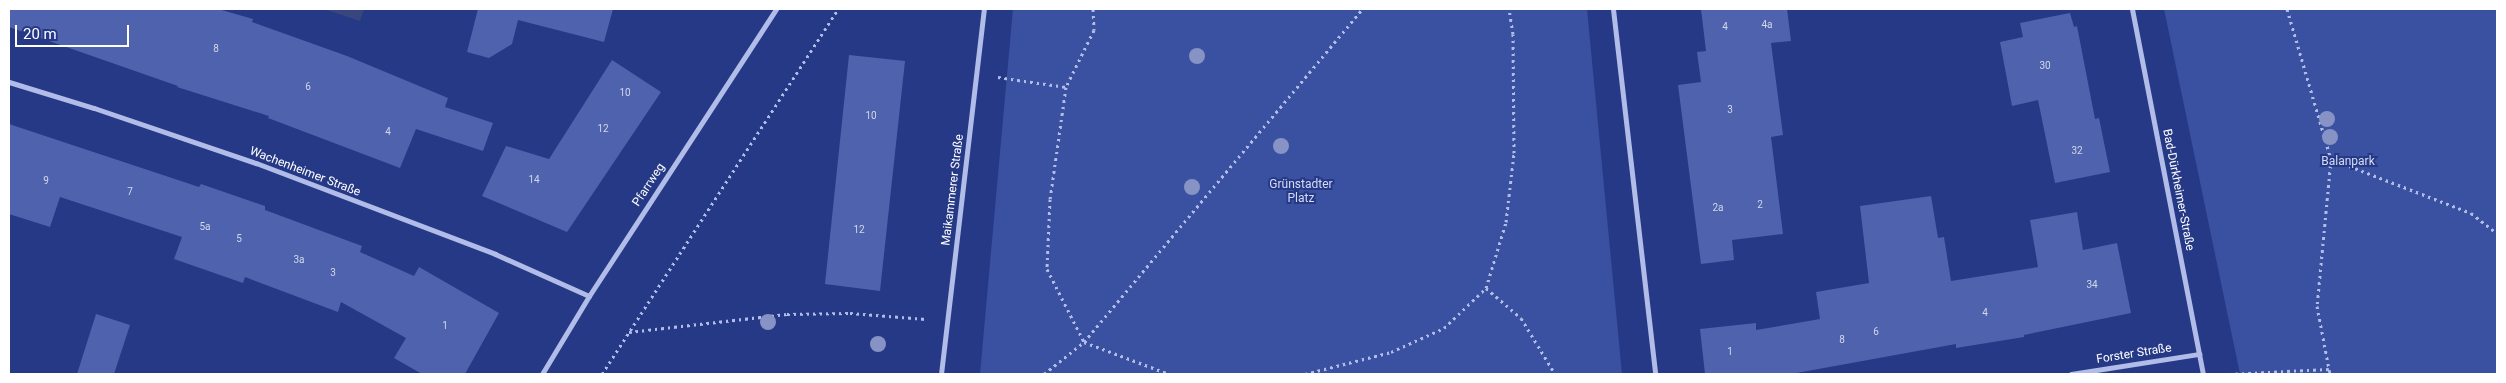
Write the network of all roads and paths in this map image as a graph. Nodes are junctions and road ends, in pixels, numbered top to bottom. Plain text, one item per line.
1 (776, 9) edge
2 (838, 9) edge
3 (984, 9) edge
4 (1093, 9) edge
5 (1362, 9) edge
6 (1509, 9) edge
7 (1613, 9) edge
8 (2132, 9) edge
9 (2287, 9) edge
10 (977, 74) junction
11 (9, 82) edge
12 (1066, 87) junction
13 (2331, 159) junction
14 (2497, 233) edge
15 (1486, 288) junction
16 (589, 296) junction
17 (947, 320) junction
18 (628, 332) junction
19 (1084, 342) junction
20 (2200, 354) junction
21 (2329, 368) junction
22 (542, 374) edge
23 (602, 374) edge
24 (941, 374) edge
25 (1044, 374) edge
26 (1169, 374) edge
27 (1305, 374) edge
28 (1555, 374) edge
29 (1655, 374) edge
30 (2071, 374) edge
31 (2203, 374) edge
32 (2229, 374) edge
33 (2330, 374) edge

1 - 16 street, Pfarrweg
2 - 18 path
3 - 10 street, Maikammerer Straße
4 - 12 path
5 - 19 path
6 - 15 path
7 - 29 street
8 - 20 street, Bad-Dürkheimer-Straße
9 - 13 path
10 - 12 path
10 - 17 street, Maikammerer Straße
11 - 16 street, Wachenheimer Straße
12 - 19 path
13 - 14 path
13 - 21 path
15 - 27 path
15 - 28 path
16 - 22 street, Pfarrweg
17 - 18 path
17 - 24 street, Maikammerer Straße
18 - 23 path
19 - 25 path
19 - 26 path
20 - 30 street, Forster Straße
20 - 31 street, Bad-Dürkheimer-Straße
21 - 32 path
21 - 33 path

